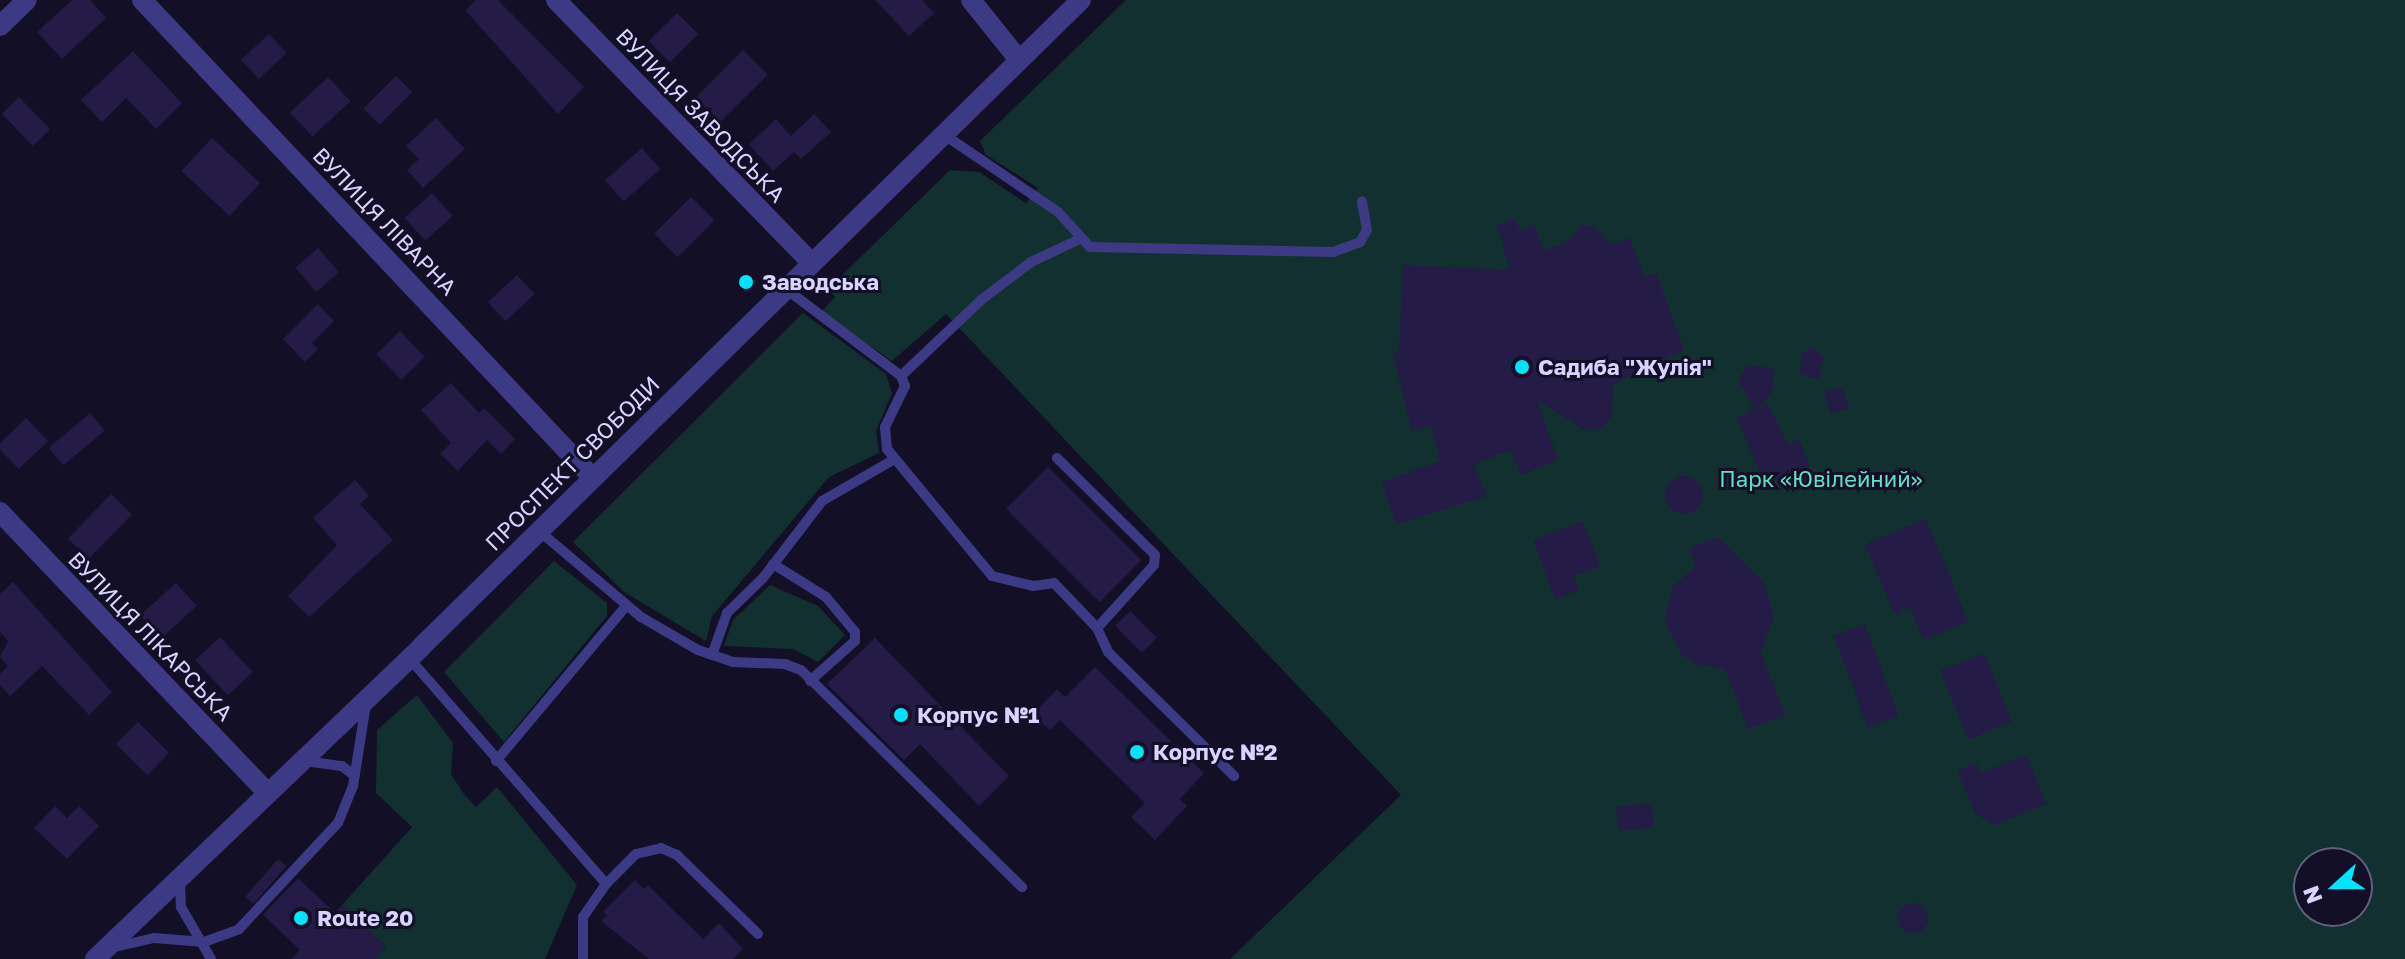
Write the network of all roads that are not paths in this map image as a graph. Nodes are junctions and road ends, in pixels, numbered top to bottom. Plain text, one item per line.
1 (27, 0) edge
2 (142, 0) edge
3 (556, 0) edge
4 (971, 0) edge
5 (1081, 0) edge
6 (0, 26) edge
7 (1019, 60) junction
8 (943, 134) junction
9 (1362, 201) dead end
10 (1080, 239) junction
11 (811, 262) junction
12 (784, 288) junction
13 (901, 376) junction
14 (1057, 458) dead end
15 (893, 460) junction
16 (592, 477) junction
17 (0, 512) edge
18 (538, 530) junction
19 (773, 564) junction
20 (626, 606) junction
21 (1097, 628) junction
22 (712, 655) junction
23 (409, 658) junction
24 (810, 681) junction
25 (368, 697) junction
26 (302, 761) junction
27 (496, 761) junction
28 (355, 776) junction
29 (1234, 776) dead end
30 (268, 793) junction
31 (181, 876) junction
32 (606, 884) junction
33 (1022, 887) dead end
34 (758, 934) dead end
35 (204, 942) junction
36 (100, 954) edge
37 (211, 959) edge
38 (583, 959) edge

1 - 6 street
2 - 16 street, ВУЛИЦЯ ЛІВАРНА
3 - 11 street, ВУЛИЦЯ ЗАВОДСЬКА
4 - 7 street
5 - 7 street, ПРОСПЕКТ СВОБОДИ
7 - 8 street, ПРОСПЕКТ СВОБОДИ
8 - 10 lane
8 - 11 street, ПРОСПЕКТ СВОБОДИ
9 - 10 lane
10 - 13 lane
11 - 12 street, ПРОСПЕКТ СВОБОДИ
12 - 13 lane
12 - 16 street, ПРОСПЕКТ СВОБОДИ
13 - 15 lane
14 - 21 lane
15 - 19 lane
15 - 21 lane
16 - 18 street, ПРОСПЕКТ СВОБОДИ
17 - 30 street, ВУЛИЦЯ ЛІКАРСЬКА
18 - 20 lane
18 - 23 street, ПРОСПЕКТ СВОБОДИ
19 - 22 lane
19 - 24 lane
20 - 22 lane
20 - 27 lane
21 - 29 lane
22 - 24 lane
23 - 25 street, ПРОСПЕКТ СВОБОДИ
23 - 27 lane
24 - 33 lane
25 - 26 street, ПРОСПЕКТ СВОБОДИ
25 - 28 lane
26 - 28 lane
26 - 30 street, ПРОСПЕКТ СВОБОДИ
27 - 32 lane
28 - 35 lane
30 - 31 street, ПРОСПЕКТ СВОБОДИ
31 - 35 lane
31 - 36 street, ПРОСПЕКТ СВОБОДИ
32 - 34 lane
32 - 38 lane
35 - 36 lane
35 - 37 lane

